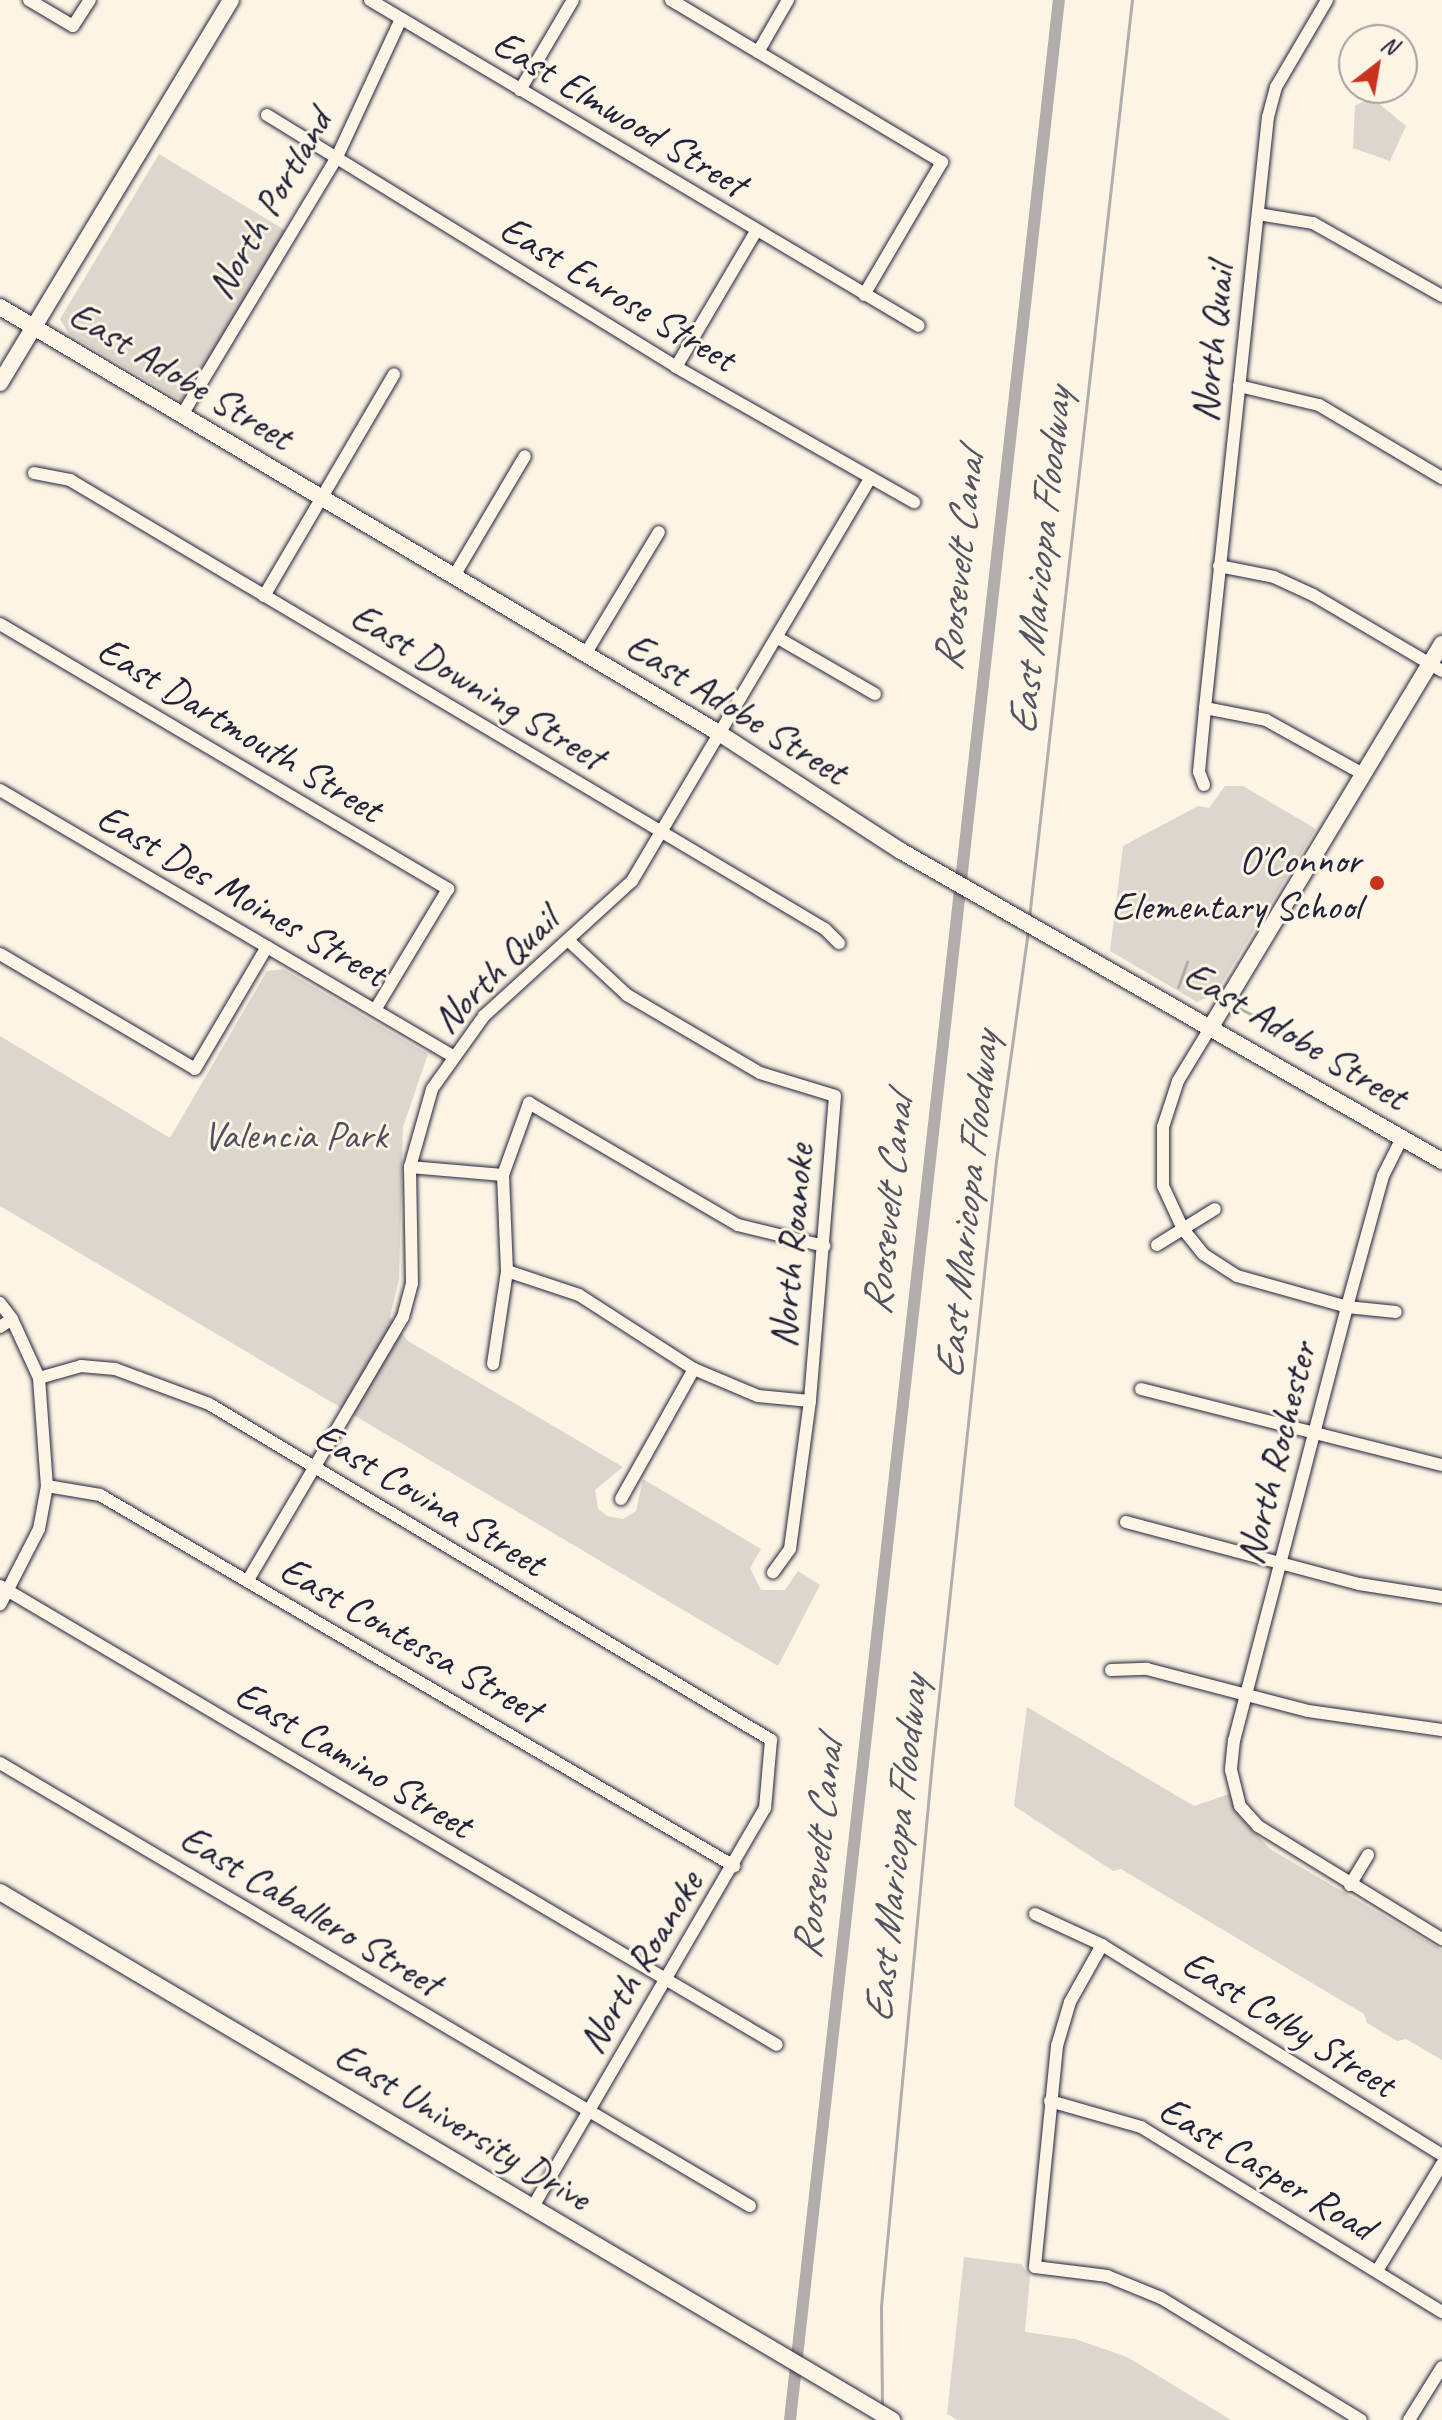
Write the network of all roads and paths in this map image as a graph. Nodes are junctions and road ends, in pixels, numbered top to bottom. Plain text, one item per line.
1 (29, 0) edge
2 (90, 0) edge
3 (231, 0) edge
4 (370, 0) edge
5 (573, 0) edge
6 (671, 0) edge
7 (788, 0) edge
8 (1327, 0) edge
9 (401, 19) junction
10 (758, 52) junction
11 (520, 90) junction
12 (267, 115) dead end
13 (336, 159) junction
14 (1258, 214) junction
15 (756, 231) junction
16 (864, 295) junction
17 (1442, 296) edge
18 (0, 307) edge
19 (919, 326) dead end
20 (34, 327) junction
21 (676, 367) junction
22 (394, 374) dead end
23 (0, 383) edge
24 (1239, 386) junction
25 (182, 415) junction
26 (525, 456) dead end
27 (34, 473) dead end
28 (1442, 478) edge
29 (869, 480) junction
30 (322, 498) junction
31 (914, 502) dead end
32 (659, 532) dead end
33 (1219, 566) junction
34 (454, 576) junction
35 (264, 596) junction
36 (0, 624) edge
37 (778, 638) junction
38 (1442, 644) edge
39 (586, 653) junction
40 (1436, 668) edge
41 (875, 694) dead end
42 (1205, 708) junction
43 (719, 733) junction
44 (1363, 774) junction
45 (1204, 785) dead end
46 (0, 790) edge
47 (660, 831) junction
48 (570, 942) junction
49 (839, 943) dead end
50 (267, 947) junction
51 (0, 954) edge
52 (375, 1010) junction
53 (1212, 1025) junction
54 (451, 1055) junction
55 (1402, 1138) junction
56 (1442, 1161) edge
57 (410, 1167) junction
58 (503, 1175) junction
59 (1215, 1209) dead end
60 (1183, 1229) junction
61 (1157, 1245) dead end
62 (824, 1246) junction
63 (507, 1271) junction
64 (0, 1303) edge
65 (1347, 1307) junction
66 (1396, 1312) dead end
67 (12, 1319) junction
68 (0, 1327) edge
69 (493, 1364) dead end
70 (694, 1369) junction
71 (39, 1378) junction
72 (1141, 1389) dead end
73 (810, 1401) junction
74 (1314, 1434) junction
75 (1442, 1465) edge
76 (314, 1467) junction
77 (47, 1486) junction
78 (621, 1499) dead end
79 (1126, 1522) dead end
80 (1281, 1564) junction
81 (773, 1572) dead end
82 (248, 1580) junction
83 (4, 1589) edge
84 (1442, 1597) edge
85 (0, 1605) edge
86 (1111, 1670) dead end
87 (1245, 1698) junction
88 (1442, 1730) edge
89 (771, 1740) joint
90 (0, 1763) edge
91 (1368, 1855) dead end
92 (734, 1866) junction
93 (1350, 1885) junction
94 (0, 1892) edge
95 (1035, 1914) dead end
96 (1442, 1939) edge
97 (1102, 1945) junction
98 (667, 1981) junction
99 (777, 2045) dead end
100 (1050, 2101) junction
101 (589, 2111) junction
102 (1442, 2155) edge
103 (1442, 2164) edge
104 (533, 2206) junction
105 (750, 2206) dead end
106 (1377, 2271) junction
107 (1442, 2312) edge
108 (1442, 2367) edge
109 (892, 2420) edge
110 (1361, 2420) edge
111 (1409, 2420) edge

1 - 2 street
3 - 20 street
4 - 9 street, East Elmwood Street
5 - 11 street
6 - 10 street
7 - 10 street
8 - 14 street, North Quail
9 - 11 street, East Elmwood Street
9 - 13 street, North Portland
10 - 16 street
11 - 15 street, East Elmwood Street
12 - 13 street, East Enrose Street
13 - 21 street, East Enrose Street
13 - 25 street, North Portland
14 - 17 street
14 - 24 street, North Quail
15 - 16 street, East Elmwood Street
15 - 21 street
16 - 19 street, East Elmwood Street
18 - 20 street, East Adobe Street
20 - 23 street
20 - 25 street, East Adobe Street
21 - 29 street, East Enrose Street
22 - 30 street
24 - 28 street
24 - 33 street, North Quail
25 - 30 street, East Adobe Street
26 - 34 street
27 - 35 street, East Downing Street
29 - 31 street, East Enrose Street
29 - 37 street, North Quail
30 - 34 street, East Adobe Street
30 - 35 street
32 - 39 street
33 - 40 street
33 - 42 street, North Quail
34 - 39 street, East Adobe Street
35 - 47 street, East Downing Street
36 - 52 street, East Dartmouth Street
37 - 41 street
37 - 43 street, North Quail
38 - 40 street
39 - 43 street, East Adobe Street
40 - 44 street
42 - 44 street
42 - 45 street, North Quail
43 - 47 street, North Quail
43 - 53 street, East Adobe Street
44 - 53 street
46 - 50 street, East Des Moines Street
47 - 48 street, North Quail
47 - 49 street, East Downing Street
48 - 54 street, North Quail
48 - 62 street, North Roanoke
50 - 51 street
50 - 52 street, East Des Moines Street
52 - 54 street, East Des Moines Street
53 - 55 street, East Adobe Street
53 - 60 street
54 - 57 street, North Quail
55 - 56 street, East Adobe Street
55 - 65 street, North Rochester
57 - 58 street
57 - 76 street, North Quail
58 - 62 street
58 - 63 street
59 - 60 street
60 - 61 street
60 - 65 street
62 - 73 street, North Roanoke
63 - 69 street
63 - 70 street
64 - 67 street
65 - 66 street
65 - 74 street, North Rochester
67 - 68 street
67 - 71 street
70 - 73 street
70 - 78 street
71 - 76 street, East Covina Street
71 - 77 street
72 - 74 street
73 - 81 street, North Roanoke
74 - 75 street
74 - 80 street, North Rochester
76 - 82 street, North Quail
76 - 89 street, East Covina Street
77 - 82 street, East Contessa Street
77 - 83 street
79 - 80 street
80 - 84 street
80 - 87 street, North Rochester
82 - 92 street, East Contessa Street
83 - 85 street
83 - 98 street, East Camino Street
86 - 87 street
87 - 88 street
87 - 93 street, North Rochester
89 - 92 street, North Roanoke
90 - 101 street, East Caballero Street
91 - 93 street
92 - 98 street, North Roanoke
93 - 96 street
94 - 104 street, East University Drive
95 - 97 street, East Colby Street
97 - 100 street
97 - 102 street, East Colby Street
98 - 99 street, East Camino Street
98 - 101 street, North Roanoke
100 - 106 street, East Casper Road
100 - 110 street
101 - 104 street, North Roanoke
101 - 105 street, East Caballero Street
103 - 106 street
104 - 109 street, East University Drive
106 - 107 street, East Casper Road
108 - 111 street

